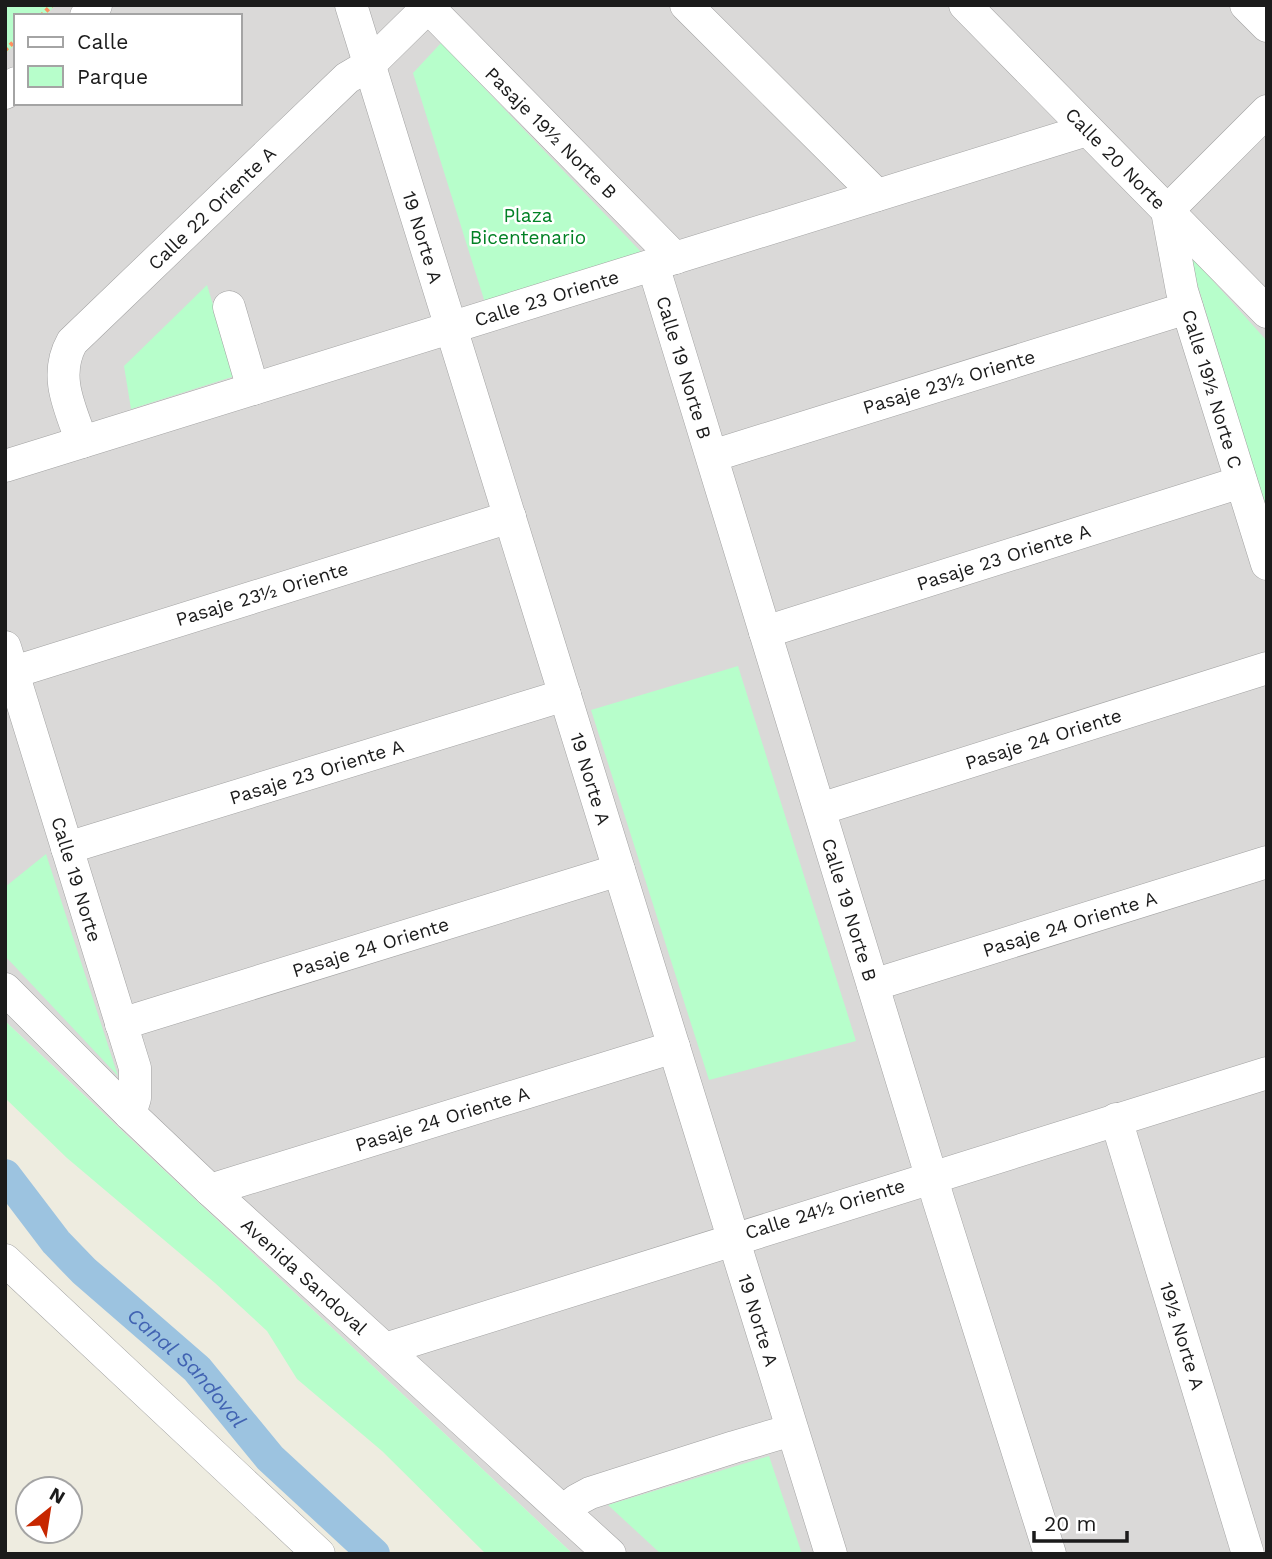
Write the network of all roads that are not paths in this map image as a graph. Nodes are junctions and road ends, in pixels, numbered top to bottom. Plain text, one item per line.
1 (351, 5) edge
2 (686, 5) edge
3 (965, 5) edge
4 (1246, 5) edge
5 (429, 6) edge
6 (1267, 26) edge
7 (369, 65) junction
8 (1267, 111) edge
9 (1087, 130) junction
10 (877, 195) junction
11 (1167, 211) junction
12 (664, 262) junction
13 (229, 307) dead end
14 (1187, 309) junction
15 (1267, 312) edge
16 (451, 328) junction
17 (253, 389) junction
18 (82, 442) junction
19 (712, 456) junction
20 (5, 466) edge
21 (1241, 482) junction
22 (510, 517) junction
23 (1267, 564) edge
24 (765, 632) junction
25 (9, 659) edge
26 (1267, 668) edge
27 (565, 695) junction
28 (820, 810) junction
29 (67, 848) junction
30 (1267, 862) edge
31 (619, 870) junction
32 (873, 985) junction
33 (5, 989) edge
34 (121, 1024) junction
35 (674, 1047) junction
36 (1267, 1073) edge
37 (130, 1114) junction
38 (1116, 1119) junction
39 (932, 1176) junction
40 (210, 1190) junction
41 (733, 1238) junction
42 (5, 1260) edge
43 (385, 1349) junction
44 (792, 1430) junction
45 (563, 1511) junction
46 (319, 1554) edge
47 (610, 1554) edge
48 (831, 1554) edge
49 (1050, 1554) edge
50 (1248, 1554) edge

1 - 7 street, 19 Norte A
2 - 10 street
3 - 9 street, Calle 20 Norte
4 - 6 street
5 - 7 street, Calle 22 Oriente A
5 - 12 street, Pasaje 19½ Norte B
7 - 16 street, 19 Norte A
7 - 18 street, Calle 22 Oriente A
8 - 11 street
9 - 10 street, Calle 23 Oriente
9 - 11 street, Calle 20 Norte
10 - 12 street, Calle 23 Oriente
11 - 14 street, Calle 19½ Norte C
11 - 15 street, Calle 20 Norte
12 - 16 street, Calle 23 Oriente
12 - 19 street, Calle 19 Norte B
13 - 17 street
14 - 19 street, Pasaje 23½ Oriente
14 - 21 street, Calle 19½ Norte C
16 - 17 street, Calle 23 Oriente
16 - 22 street, 19 Norte A
17 - 18 street, Calle 23 Oriente
18 - 20 street, Calle 23 Oriente
19 - 24 street, Calle 19 Norte B
21 - 23 street, Calle 19½ Norte C
21 - 24 street, Pasaje 23 Oriente A
22 - 25 street, Pasaje 23½ Oriente
22 - 27 street, 19 Norte A
24 - 28 street, Calle 19 Norte B
25 - 29 street, Calle 19 Norte
26 - 28 street, Pasaje 24 Oriente
27 - 29 street, Pasaje 23 Oriente A
27 - 31 street, 19 Norte A
28 - 32 street, Calle 19 Norte B
29 - 34 street, Calle 19 Norte
30 - 32 street, Pasaje 24 Oriente A
31 - 34 street, Pasaje 24 Oriente
31 - 35 street, 19 Norte A
32 - 39 street, Calle 19 Norte B
33 - 37 street, Avenida Sandoval
34 - 37 street, Calle 19 Norte
35 - 40 street, Pasaje 24 Oriente A
35 - 41 street, 19 Norte A
36 - 38 street, Calle 24½ Oriente
37 - 40 street, Avenida Sandoval
38 - 39 street, Calle 24½ Oriente
38 - 50 street, 19½ Norte A
39 - 41 street, Calle 24½ Oriente
39 - 49 street, Calle 19 Norte B
40 - 43 street, Avenida Sandoval
41 - 43 street, Calle 24½ Oriente
41 - 44 street, 19 Norte A
42 - 46 street
43 - 45 street, Avenida Sandoval
44 - 45 street
44 - 48 street, 19 Norte A
45 - 47 street, Avenida Sandoval

